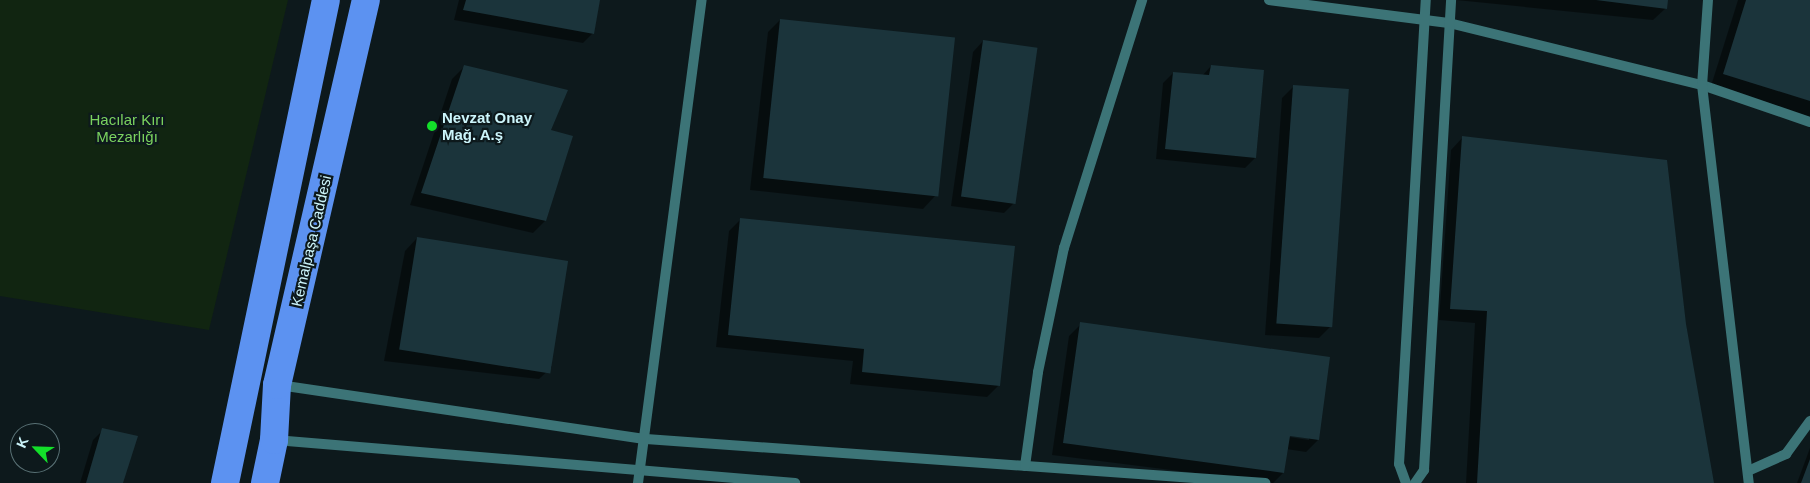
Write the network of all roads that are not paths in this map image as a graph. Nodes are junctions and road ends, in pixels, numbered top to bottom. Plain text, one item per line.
1 (326, 0) edge
2 (366, 0) edge
3 (702, 0) edge
4 (1142, 0) edge
5 (1269, 0) edge
6 (1426, 0) edge
7 (1451, 0) edge
8 (1708, 0) edge
9 (1425, 21) junction
10 (1449, 23) junction
11 (1702, 84) junction
12 (1810, 122) edge
13 (277, 385) junction
14 (1810, 421) edge
15 (646, 439) junction
16 (274, 440) junction
17 (1025, 466) junction
18 (640, 470) junction
19 (1748, 472) junction
20 (225, 483) edge
21 (265, 483) edge
22 (638, 483) edge
23 (796, 483) edge
24 (1265, 483) edge
25 (1406, 483) edge
26 (1415, 483) edge
27 (1749, 483) edge

1 - 20 main road
2 - 13 main road, Kemalpaşa Caddesi
3 - 15 street
4 - 17 street
5 - 9 street
6 - 9 street
7 - 10 street
8 - 11 street
9 - 10 street
9 - 25 street
10 - 11 street
10 - 26 street
11 - 12 street
11 - 19 street
13 - 15 street
13 - 16 main road, Kemalpaşa Caddesi
14 - 19 street
15 - 17 street
15 - 18 street
16 - 18 street
16 - 21 main road, Kemalpaşa Caddesi
17 - 24 street
18 - 22 street
18 - 23 street
19 - 27 street

